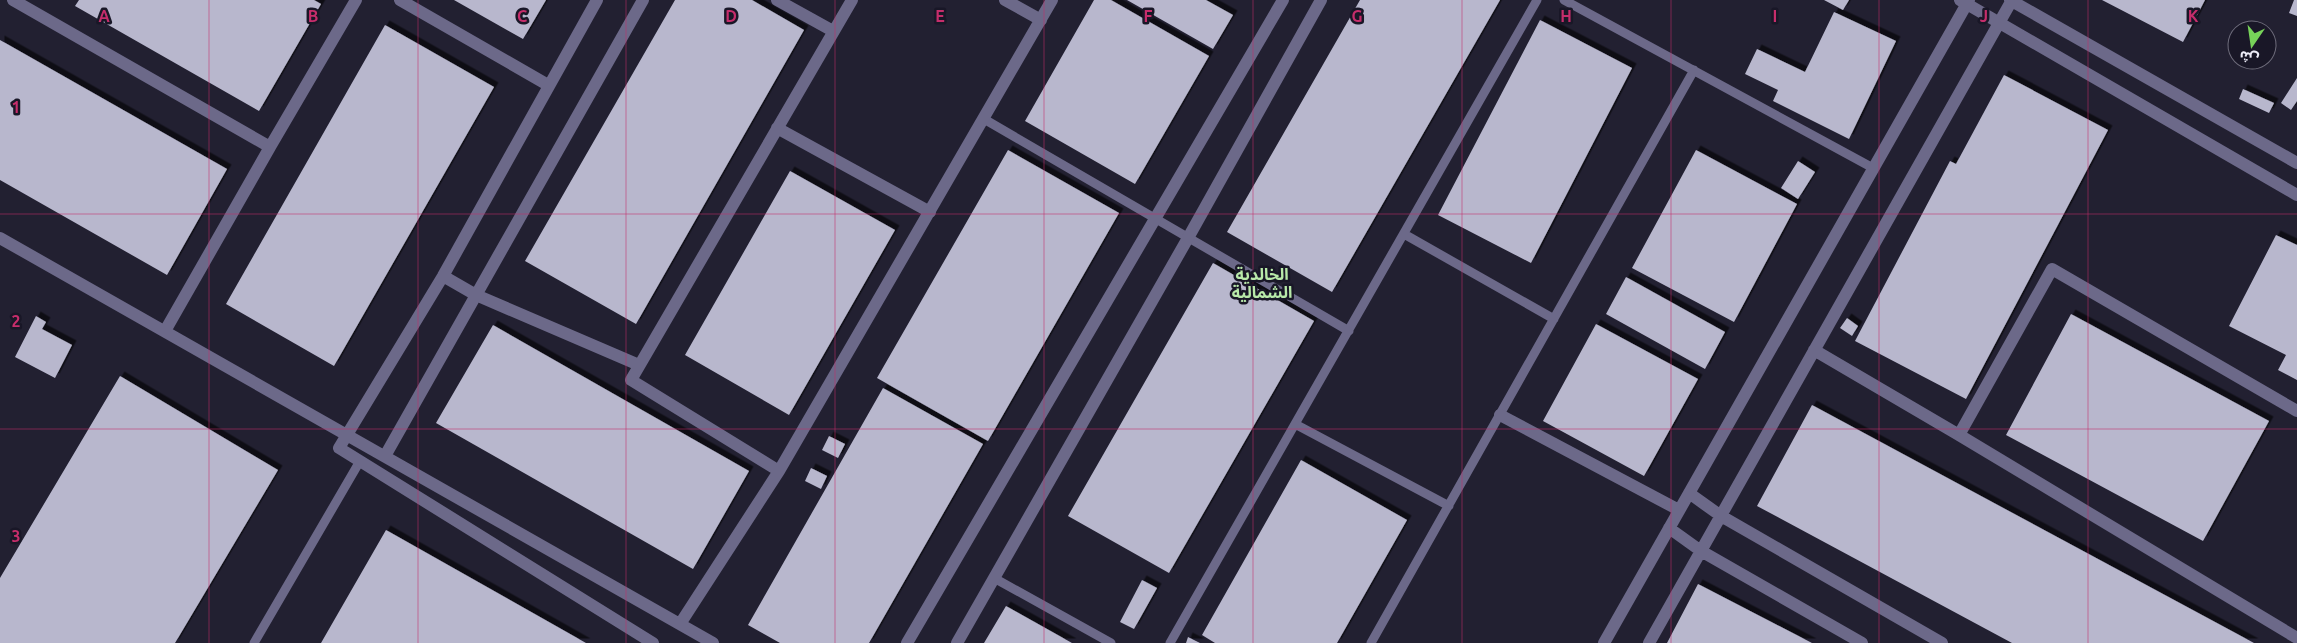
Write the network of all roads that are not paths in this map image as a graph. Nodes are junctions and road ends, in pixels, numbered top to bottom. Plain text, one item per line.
1 (13, 0) edge
2 (356, 0) edge
3 (400, 0) edge
4 (597, 0) edge
5 (643, 0) edge
6 (777, 0) edge
7 (852, 0) edge
8 (1005, 0) edge
9 (1052, 0) edge
10 (1283, 0) edge
11 (1321, 0) edge
12 (1537, 0) edge
13 (1564, 0) edge
14 (2011, 0) edge
15 (1965, 1) edge
16 (1041, 20) junction
17 (1999, 22) junction
18 (833, 31) junction
19 (1694, 70) junction
20 (548, 85) junction
21 (984, 119) junction
22 (777, 128) junction
23 (270, 147) junction
24 (2297, 163) edge
25 (1874, 168) junction
26 (2297, 195) edge
27 (930, 212) junction
28 (1155, 217) junction
29 (1404, 234) junction
30 (0, 238) edge
31 (1188, 238) junction
32 (443, 276) junction
33 (476, 295) junction
34 (1554, 319) junction
35 (165, 331) junction
36 (1349, 332) junction
37 (1814, 350) junction
38 (639, 365) junction
39 (2297, 410) edge
40 (1500, 415) junction
41 (1295, 424) junction
42 (347, 435) junction
43 (1959, 435) junction
44 (385, 456) junction
45 (360, 461) junction
46 (779, 471) junction
47 (1689, 493) junction
48 (1449, 506) junction
49 (1679, 510) junction
50 (1721, 516) junction
51 (1669, 528) junction
52 (1701, 551) junction
53 (994, 578) junction
54 (680, 624) junction
55 (2297, 638) edge
56 (1857, 642) edge
57 (254, 643) edge
58 (653, 643) edge
59 (713, 643) edge
60 (907, 643) edge
61 (957, 643) edge
62 (1111, 643) edge
63 (1170, 643) edge
64 (1371, 643) edge
65 (1604, 643) edge
66 (1649, 643) edge
67 (1942, 643) edge

1 - 23 street
2 - 23 street
3 - 20 street
4 - 20 street
5 - 33 street
6 - 18 street
7 - 18 street
8 - 16 street
9 - 16 street
10 - 28 street
11 - 31 street
12 - 29 lane
13 - 19 lane
14 - 17 street
14 - 24 street
15 - 17 street
15 - 25 street
16 - 21 street
17 - 26 street
17 - 37 street
18 - 22 street
19 - 25 lane
19 - 34 lane
20 - 32 street
21 - 27 street
21 - 28 lane
22 - 27 street
22 - 38 street
23 - 35 street
25 - 47 street
27 - 46 street
28 - 31 lane
28 - 60 street
29 - 34 lane
29 - 36 lane
30 - 35 street
31 - 36 lane
31 - 53 street
32 - 33 street
32 - 42 street
33 - 38 street
33 - 44 street
34 - 40 lane
35 - 42 street
36 - 41 lane
37 - 43 street
37 - 50 street
38 - 46 street
39 - 43 street
40 - 48 lane
40 - 49 street
41 - 48 lane
41 - 63 lane
42 - 44 street
42 - 45 street
43 - 55 street
44 - 54 street
45 - 57 lane
45 - 58 street
46 - 54 street
47 - 49 street
47 - 50 street
48 - 64 lane
49 - 51 street
50 - 52 street
50 - 67 street
51 - 52 street
51 - 65 street
52 - 56 street
52 - 66 street
53 - 61 street
53 - 62 lane
54 - 59 street

